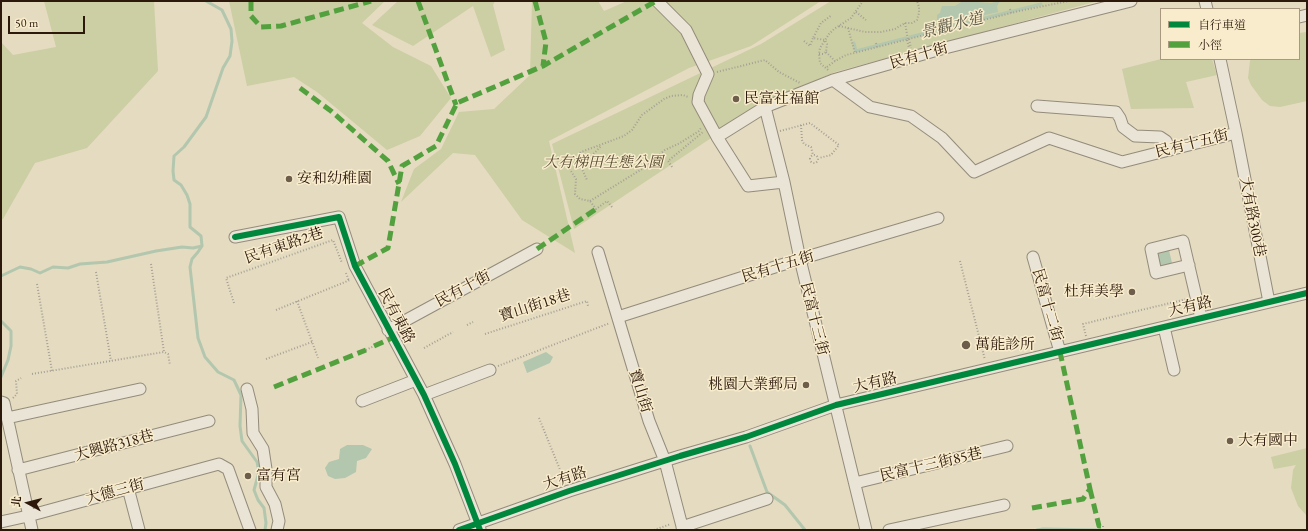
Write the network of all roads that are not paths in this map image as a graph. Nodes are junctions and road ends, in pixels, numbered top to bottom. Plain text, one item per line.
1 (657, 1) edge
2 (1131, 1) edge
3 (1220, 60) edge
4 (829, 77) junction
5 (1037, 106) dead end
6 (765, 107) junction
7 (1236, 133) junction
8 (717, 138) junction
9 (1170, 150) junction
10 (784, 182) junction
11 (938, 218) dead end
12 (235, 237) dead end
13 (537, 249) dead end
14 (598, 252) dead end
15 (1033, 257) dead end
16 (800, 259) junction
17 (1189, 265) dead end
18 (1307, 293) edge
19 (1269, 302) junction
20 (1201, 318) junction
21 (618, 319) junction
22 (1164, 327) junction
23 (388, 330) junction
24 (1060, 352) junction
25 (490, 370) road end
26 (1174, 370) dead end
27 (416, 380) junction
28 (140, 389) dead end
29 (247, 389) dead end
30 (424, 395) junction
31 (362, 401) dead end
32 (3, 403) edge
33 (836, 405) junction
34 (7, 418) junction
35 (209, 421) dead end
36 (1007, 446) dead end
37 (665, 461) junction
38 (18, 470) junction
39 (854, 483) junction
40 (128, 488) junction
41 (767, 499) dead end
42 (1004, 505) dead end
43 (28, 516) junction
44 (1, 522) edge
45 (479, 526) edge
46 (682, 528) edge
47 (32, 530) edge
48 (139, 530) edge
49 (250, 530) edge
50 (276, 530) edge
51 (459, 530) edge
52 (866, 530) edge
53 (889, 530) edge

1 - 8 street
2 - 4 street, 民有十街
3 - 7 street, 民有十五街
4 - 6 street, 民有十街
4 - 9 street, 民有十五街
5 - 9 street
6 - 8 street, 民有十街
6 - 10 street, 民富十三街
7 - 9 street, 民有十五街
7 - 19 street, 大有路300巷
8 - 10 street
10 - 16 street, 民富十三街
11 - 16 street, 民有十五街
12 - 23 street, 民有東路
13 - 23 street, 民有十街
14 - 21 street, 寶山街
15 - 24 street, 民富十二街
16 - 21 street, 民有十五街
16 - 33 street, 民富十三街
17 - 20 street
18 - 19 street, 大有路
19 - 20 street, 大有路
20 - 22 street, 大有路
21 - 37 street, 寶山街
22 - 24 street, 大有路
22 - 26 street
23 - 27 street, 民有東路
24 - 33 street, 大有路
25 - 30 street
27 - 30 street, 民有東路
27 - 31 street
28 - 34 street
29 - 50 street
30 - 45 street, 民有東路
32 - 34 street
33 - 37 street, 大有路
33 - 39 street, 民富十三街
34 - 38 street
35 - 38 street, 大興路318巷
36 - 39 street, 民富十三街85巷
37 - 45 street, 大有路
37 - 46 street, 寶山街
38 - 43 street
39 - 52 street, 民富十三街
40 - 43 street, 大德三街
40 - 48 street
40 - 49 street, 大德三街
41 - 46 street
42 - 53 street
43 - 44 street, 大德三街
43 - 47 street
45 - 51 street, 大有路

